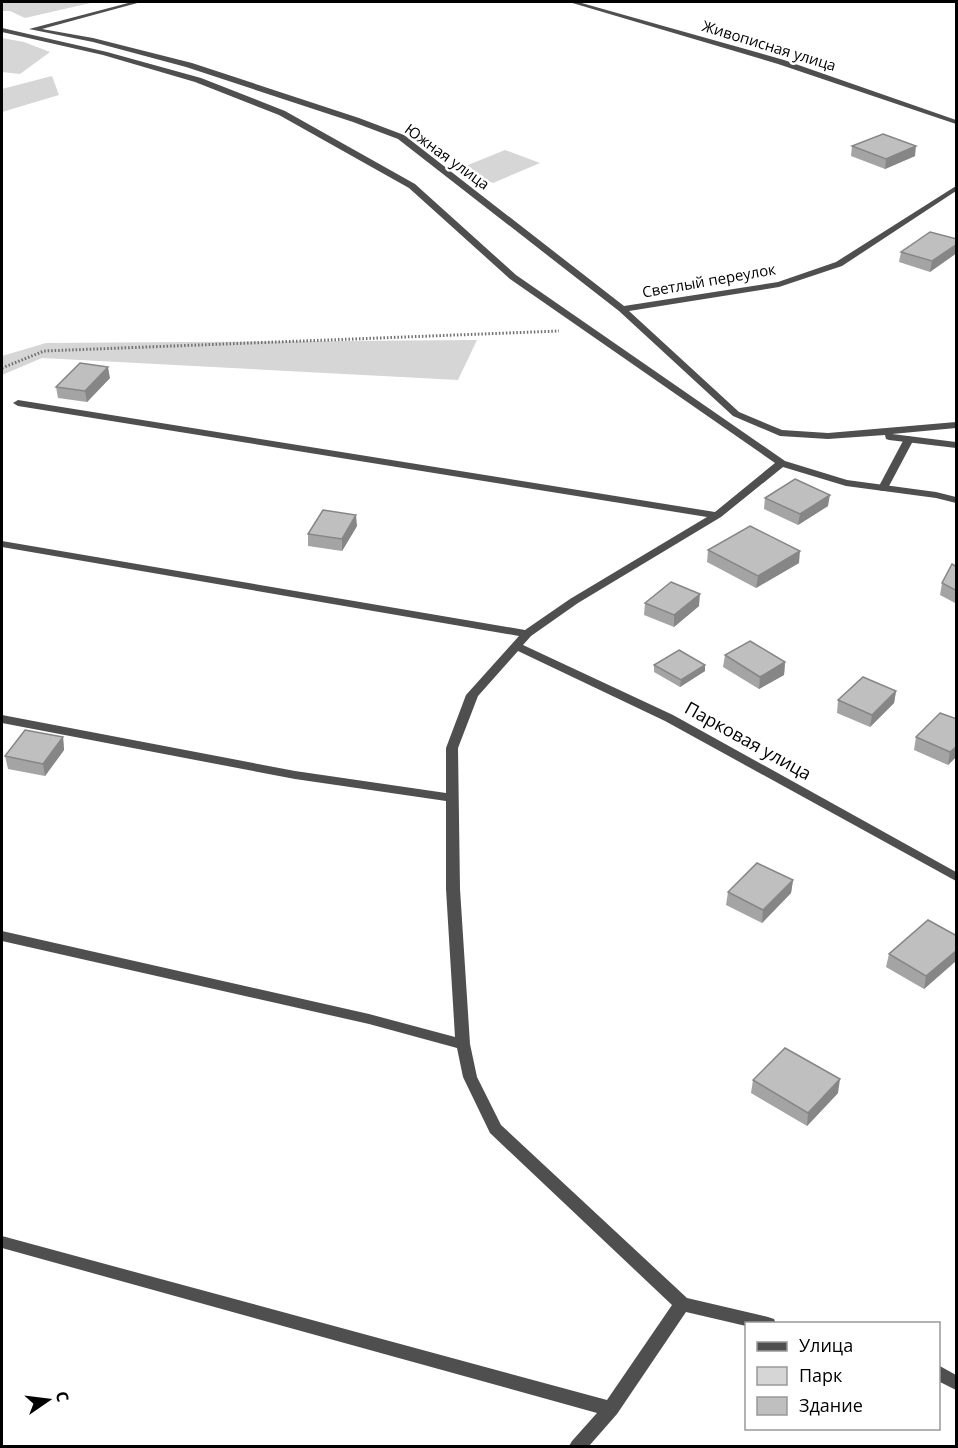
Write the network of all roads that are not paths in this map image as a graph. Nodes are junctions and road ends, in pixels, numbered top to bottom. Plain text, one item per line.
1 (138, 2) edge
2 (572, 2) edge
3 (2, 30) edge
4 (957, 122) edge
5 (957, 188) edge
6 (622, 309) junction
7 (18, 403) dead end
8 (957, 425) edge
9 (868, 434) junction
10 (909, 439) junction
11 (957, 445) edge
12 (781, 463) junction
13 (883, 488) junction
14 (957, 500) edge
15 (717, 515) junction
16 (2, 544) edge
17 (527, 634) junction
18 (518, 647) junction
19 (2, 719) edge
20 (453, 798) junction
21 (957, 877) edge
22 (2, 936) edge
23 (463, 1044) junction
24 (2, 1242) edge
25 (682, 1304) junction
26 (763, 1322) edge
27 (940, 1373) edge
28 (957, 1383) edge
29 (611, 1409) junction
30 (578, 1446) edge

1 - 6 street, Южная улица
2 - 4 street, Живописная улица
3 - 12 street
5 - 6 street, Светлый переулок
6 - 9 street, Южная улица
7 - 15 street
8 - 9 street
9 - 10 street
10 - 11 street
10 - 13 street
12 - 13 street
12 - 15 street
13 - 14 street
15 - 17 street
16 - 17 street
17 - 18 street
18 - 20 street
18 - 21 street, Парковая улица
19 - 20 street
20 - 23 street
22 - 23 street
23 - 25 street
24 - 29 street
25 - 26 street
25 - 29 street
27 - 28 street
29 - 30 street

